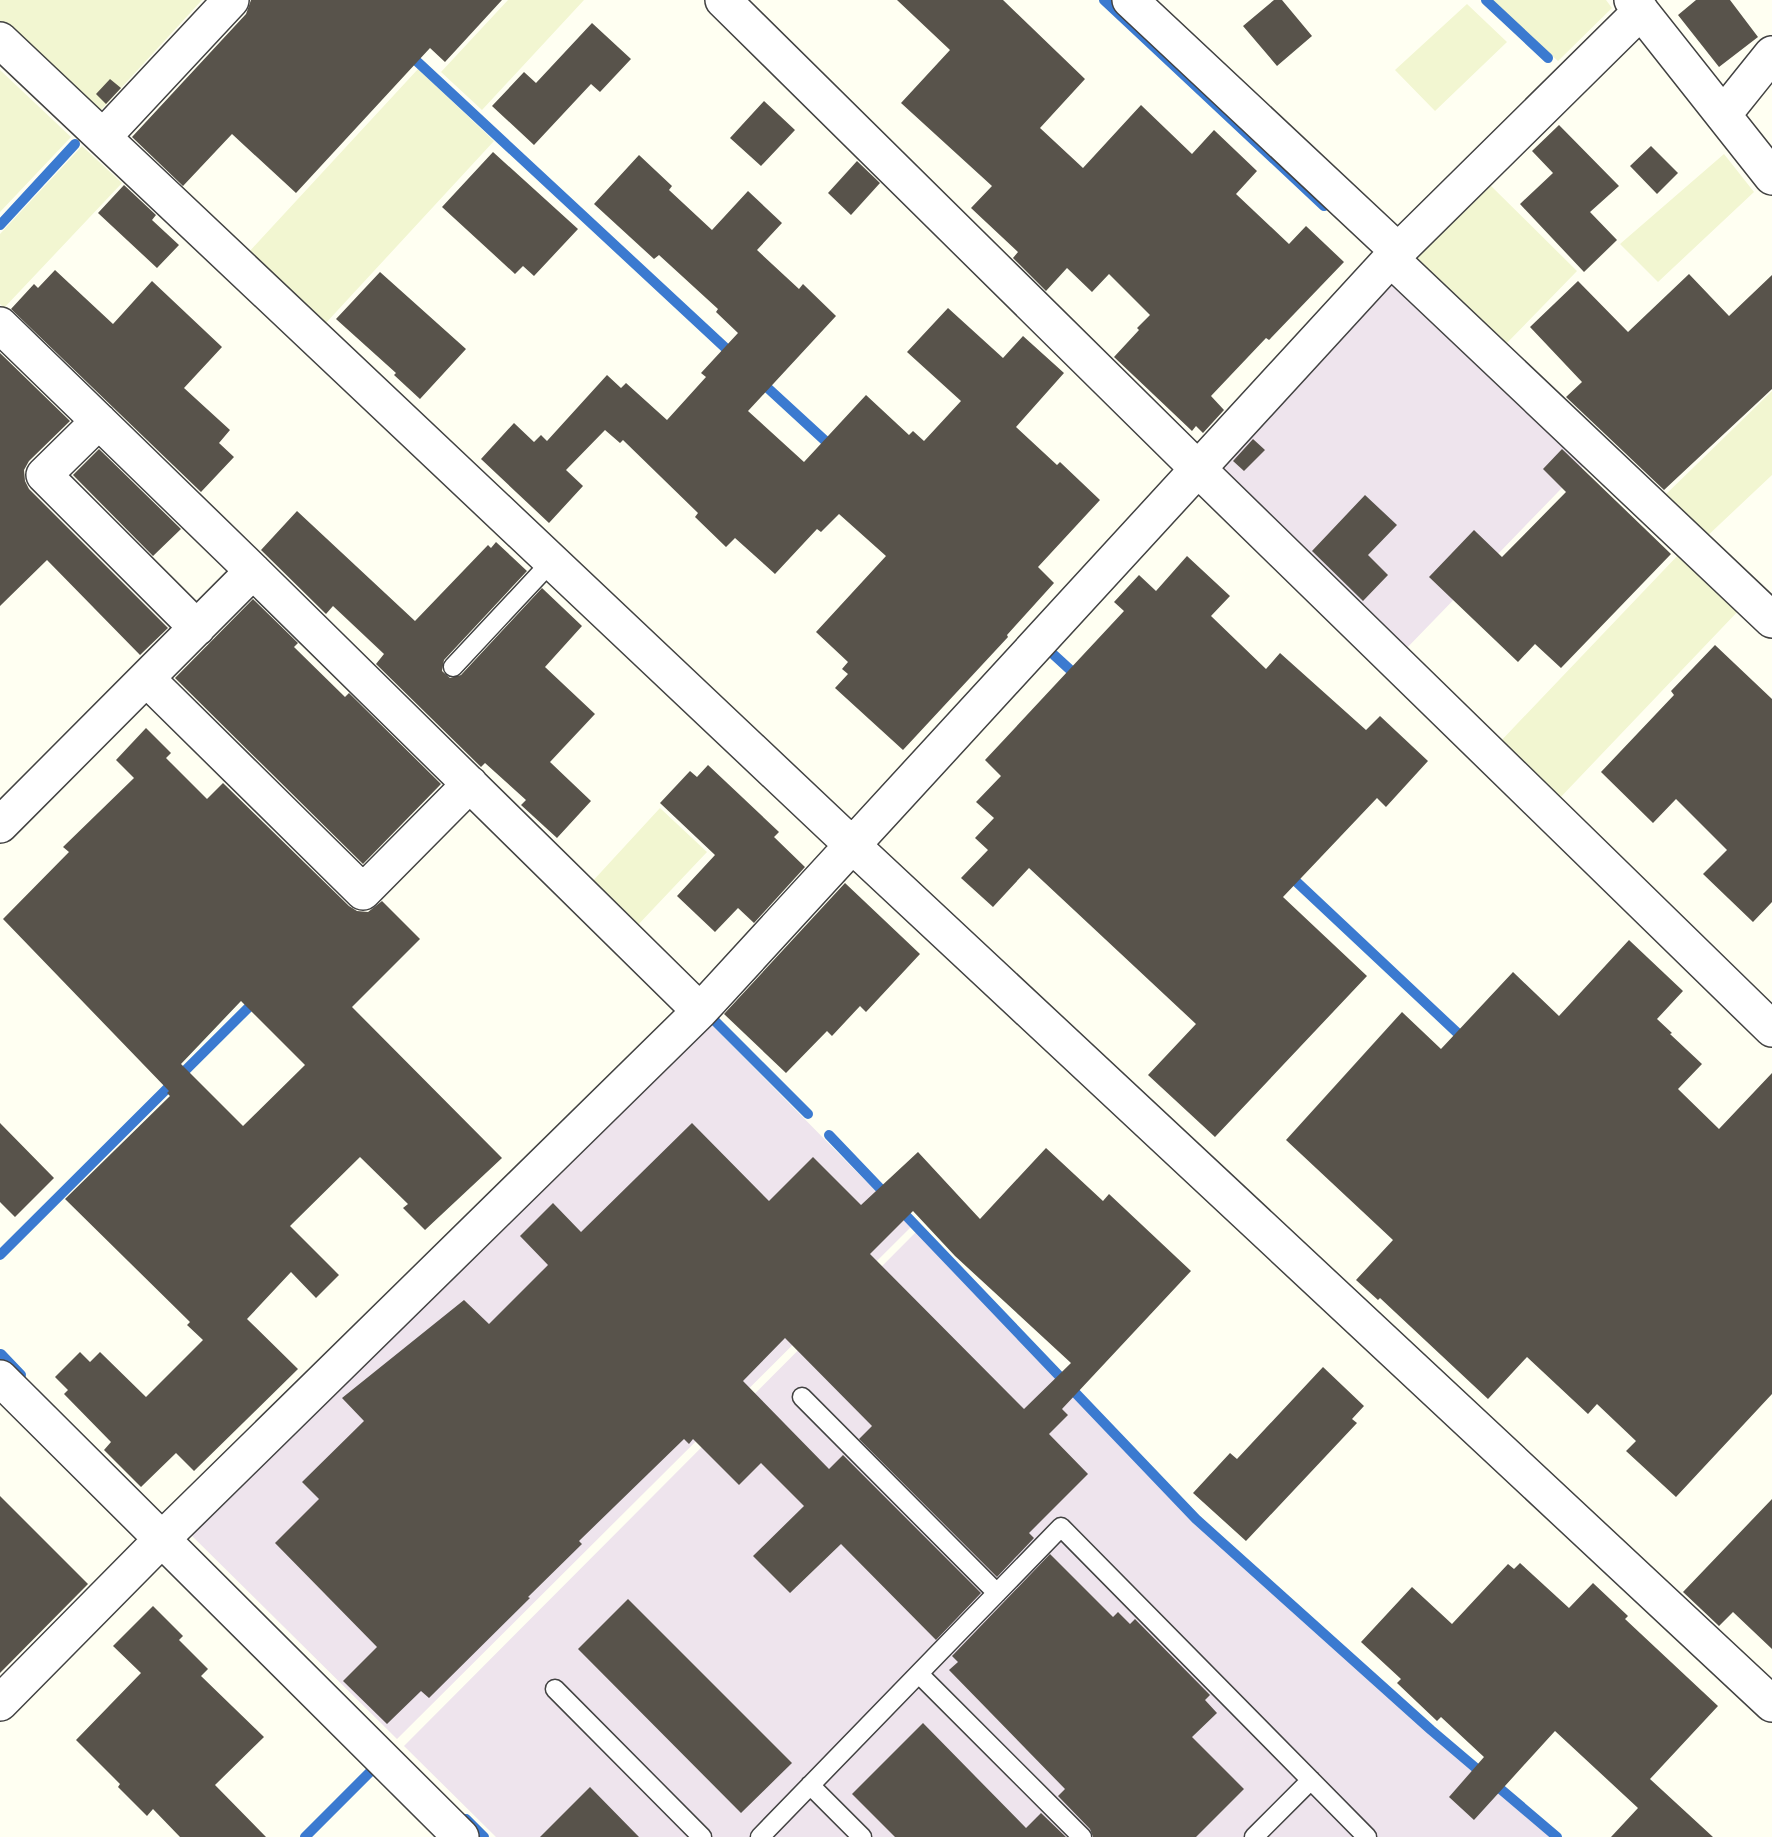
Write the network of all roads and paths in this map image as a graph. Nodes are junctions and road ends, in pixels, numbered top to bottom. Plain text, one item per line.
1 (231, 0) edge
2 (723, 0) edge
3 (1129, 0) edge
4 (1636, 6) edge
5 (0, 40) edge
6 (1772, 54) edge
7 (1723, 115) junction
8 (103, 136) junction
9 (1772, 177) edge
10 (1395, 255) junction
11 (0, 325) edge
12 (99, 421) junction
13 (1198, 468) junction
14 (552, 561) junction
15 (253, 571) junction
16 (1772, 620) edge
17 (197, 628) junction
18 (453, 667) dead end
19 (147, 679) junction
20 (470, 784) junction
21 (0, 825) edge
22 (852, 844) junction
23 (700, 1011) junction
24 (1772, 1029) edge
25 (0, 1378) edge
26 (802, 1397) dead end
27 (162, 1539) junction
28 (997, 1593) junction
29 (919, 1674) junction
30 (555, 1689) dead end
31 (0, 1703) edge
32 (1772, 1704) edge
33 (1311, 1780) junction
34 (810, 1785) junction
35 (461, 1837) edge
36 (702, 1837) edge
37 (761, 1837) edge
38 (862, 1837) edge
39 (1082, 1837) edge
40 (1254, 1837) edge
41 (1367, 1837) edge

1 - 8 street
2 - 13 street
3 - 10 street
4 - 7 street
4 - 10 street
5 - 8 street
6 - 7 street
7 - 9 street
8 - 14 street
10 - 13 street
10 - 16 street
11 - 12 street
12 - 15 street
12 - 17 street
13 - 22 street
13 - 24 street
14 - 18 lane
14 - 22 street
15 - 17 street
15 - 20 street
17 - 19 street
19 - 20 street
19 - 21 street
20 - 23 street
22 - 23 street
22 - 32 street
23 - 27 street
25 - 27 street
26 - 28 lane
27 - 31 street
27 - 35 street
28 - 29 lane
28 - 33 lane
29 - 34 lane
29 - 39 lane
30 - 36 lane
33 - 40 lane
33 - 41 lane
34 - 37 lane
34 - 38 lane

